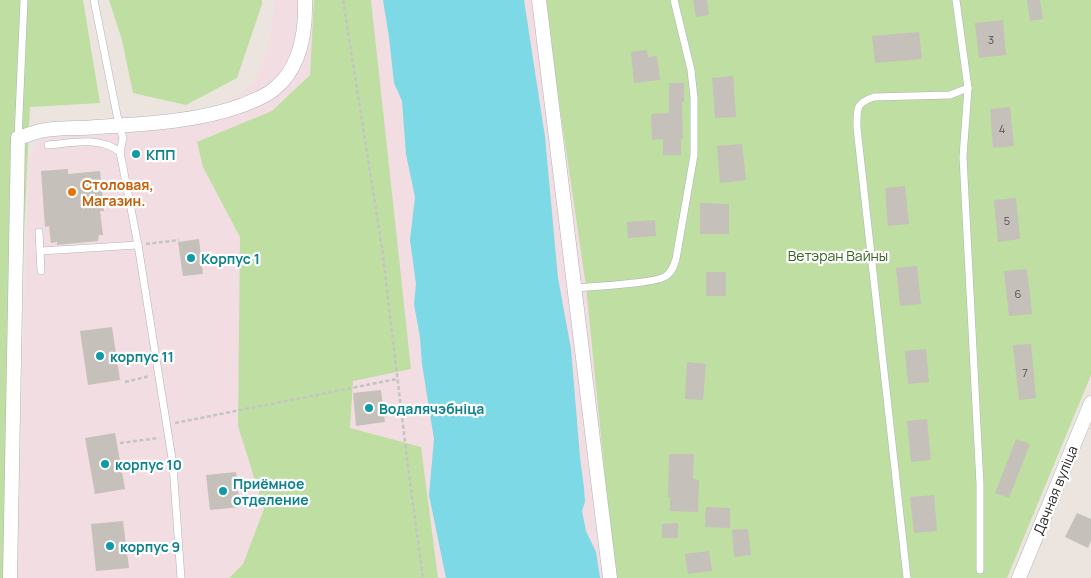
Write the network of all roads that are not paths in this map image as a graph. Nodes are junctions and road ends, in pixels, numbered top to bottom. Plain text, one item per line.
1 (24, 0) edge
2 (94, 0) edge
3 (305, 0) edge
4 (539, 0) edge
5 (674, 0) edge
6 (956, 0) edge
7 (968, 88) junction
8 (118, 125) junction
9 (18, 138) junction
10 (48, 145) dead end
11 (120, 152) junction
12 (39, 232) dead end
13 (138, 245) junction
14 (40, 251) junction
15 (41, 271) dead end
16 (575, 288) junction
17 (1091, 403) edge
18 (980, 570) dead end
19 (10, 578) edge
20 (181, 578) edge
21 (610, 578) edge
22 (907, 578) edge
23 (1019, 578) edge

1 - 9 lane
2 - 8 lane
3 - 8 street
4 - 16 street
5 - 16 lane
6 - 7 lane
7 - 18 lane
7 - 22 lane
8 - 9 street
8 - 11 lane
9 - 19 street
10 - 11 lane
11 - 13 lane
12 - 14 lane
13 - 14 lane
13 - 20 lane
14 - 15 lane
16 - 21 street
17 - 23 street, Дачная вуліца

